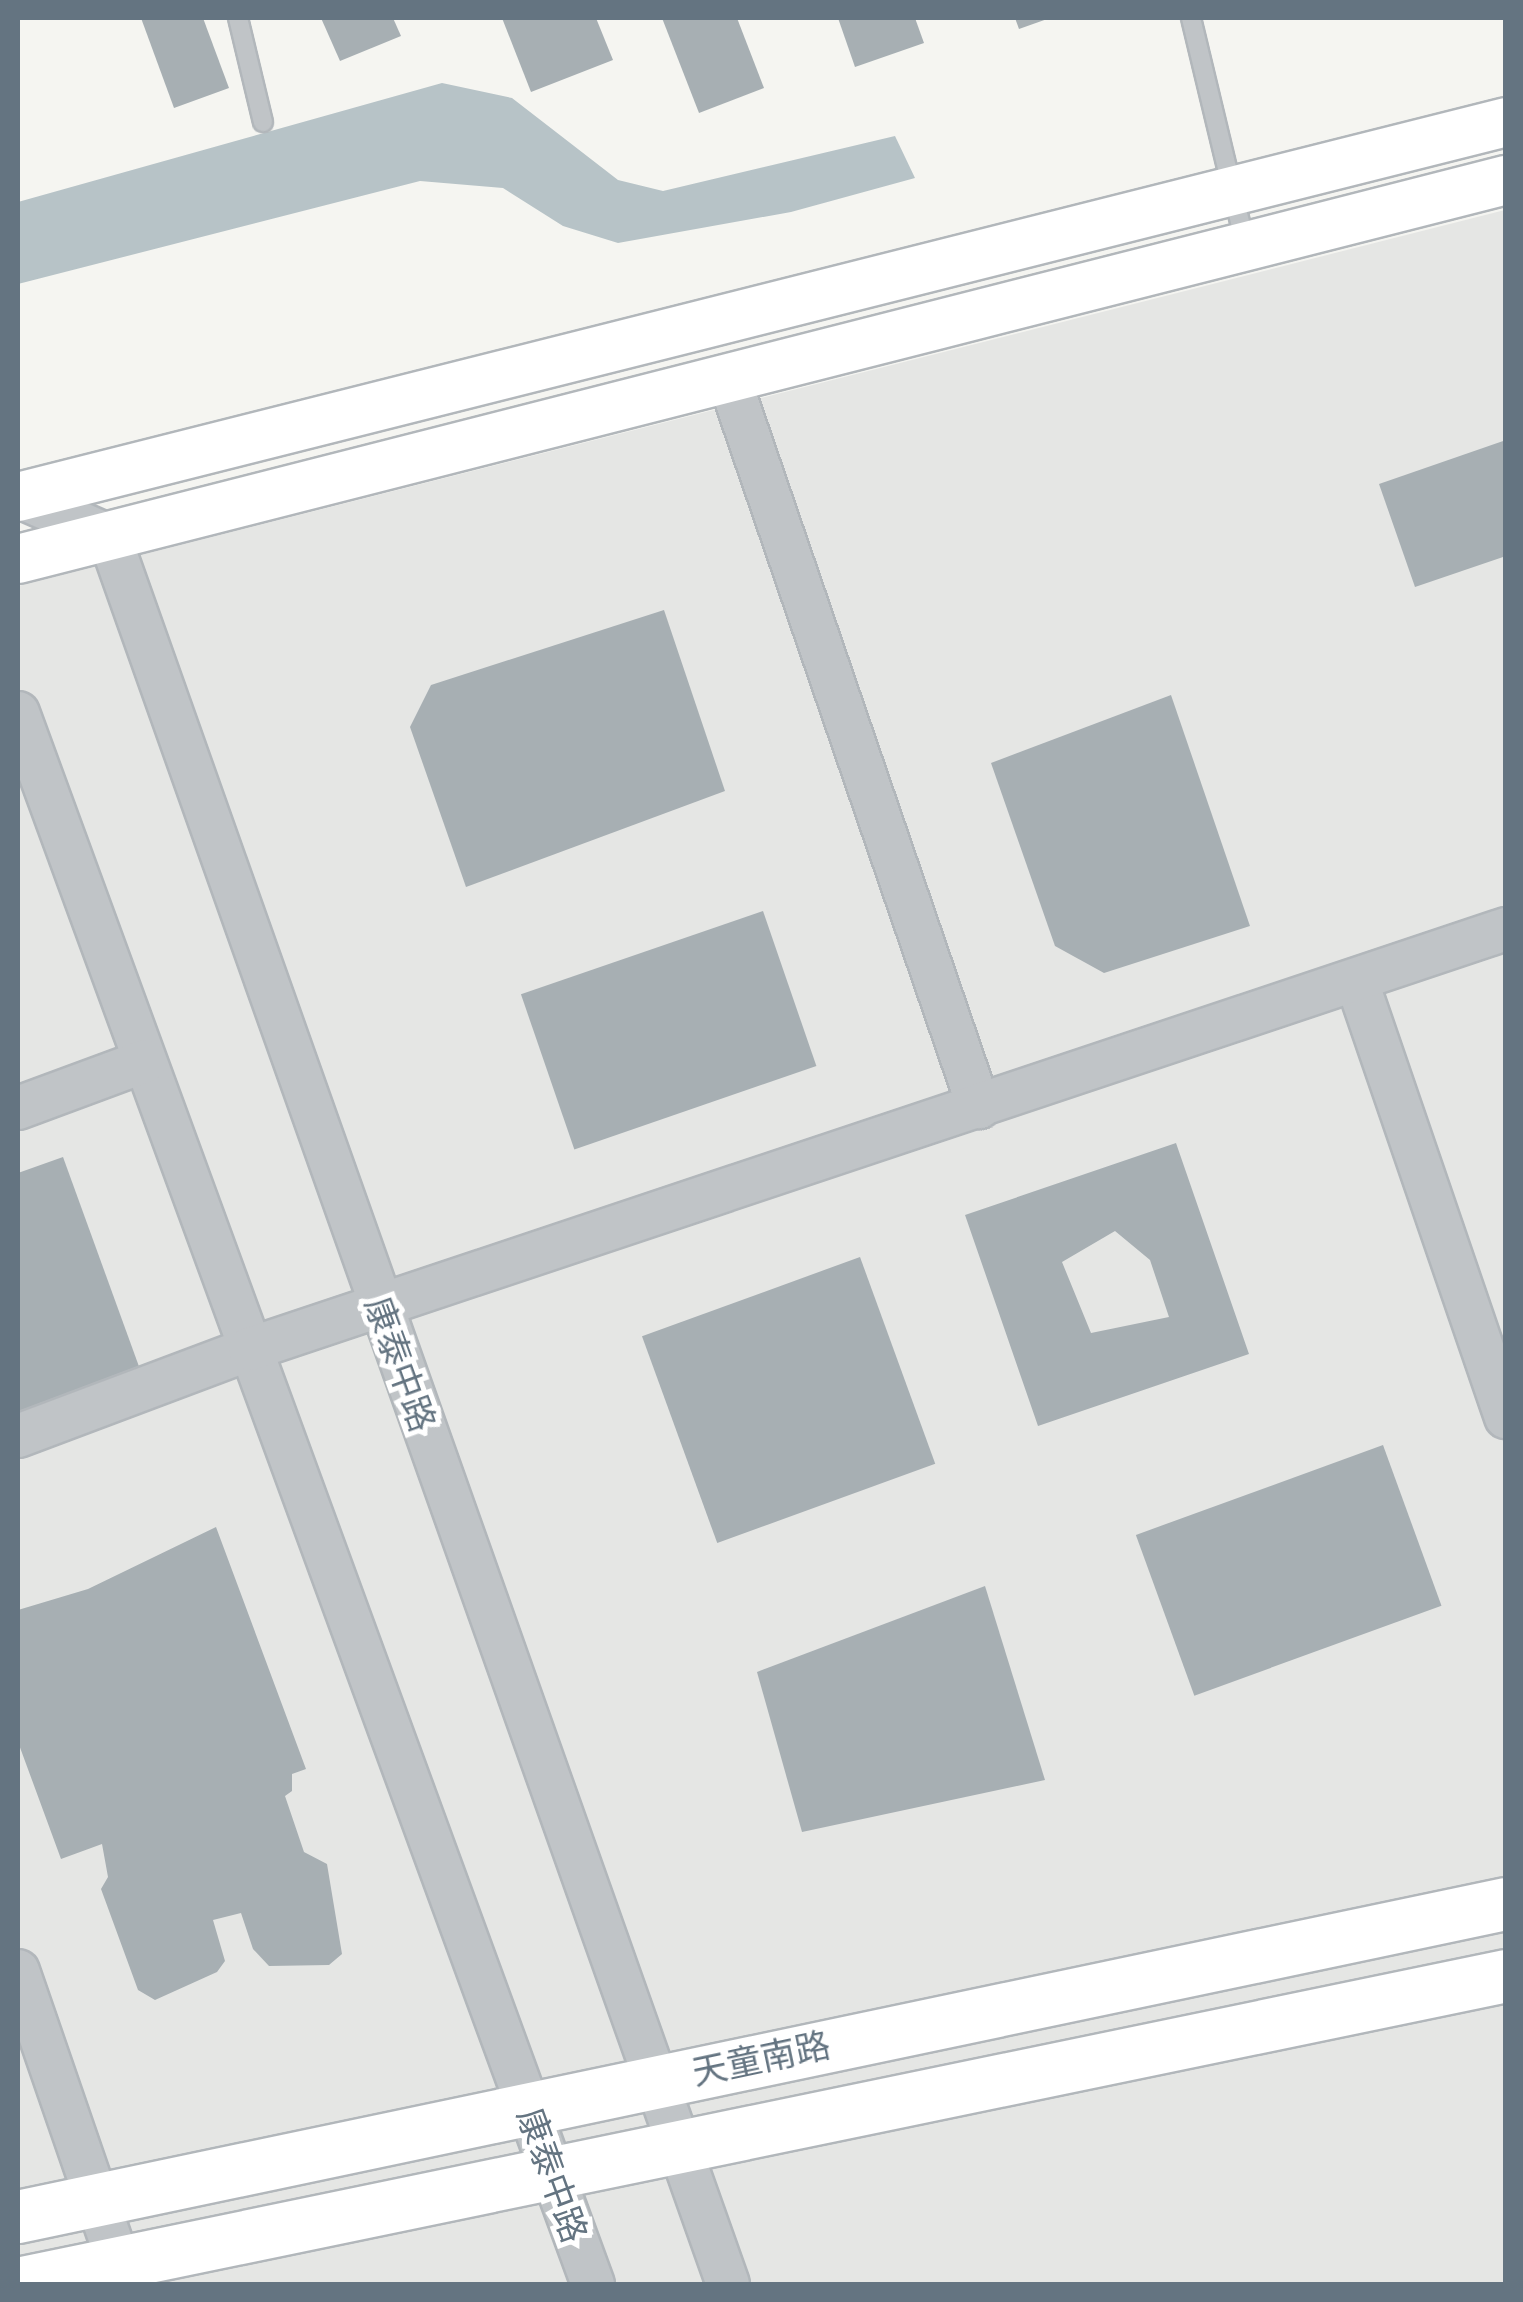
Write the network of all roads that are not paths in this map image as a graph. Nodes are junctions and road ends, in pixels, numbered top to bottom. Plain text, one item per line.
1 (238, 18) edge
2 (1191, 18) edge
3 (264, 122) dead end
4 (1506, 122) edge
5 (1506, 180) edge
6 (1232, 190) junction
7 (1246, 248) junction
8 (729, 379) junction
9 (18, 497) edge
10 (109, 536) junction
11 (18, 559) edge
12 (18, 713) edge
13 (1506, 929) edge
14 (1357, 982) junction
15 (145, 1061) junction
16 (979, 1107) junction
17 (18, 1108) edge
18 (380, 1306) junction
19 (250, 1349) junction
20 (1506, 1417) edge
21 (18, 1436) edge
22 (1506, 1904) edge
23 (18, 1971) edge
24 (1506, 1976) edge
25 (655, 2080) junction
26 (528, 2108) junction
27 (680, 2151) junction
28 (554, 2177) junction
29 (98, 2201) junction
30 (18, 2217) edge
31 (123, 2274) edge
32 (18, 2284) edge
33 (593, 2284) edge
34 (728, 2284) edge

1 - 3 lane
2 - 6 lane
4 - 6 main road
5 - 7 main road
6 - 7 lane
6 - 9 main road
7 - 8 main road
8 - 10 main road
8 - 16 street
9 - 10 street
10 - 11 main road
10 - 18 street, 康泰中路
12 - 15 street, 康泰中路
13 - 14 street
14 - 16 street
14 - 20 street
15 - 17 street
15 - 19 street, 康泰中路
16 - 18 street
18 - 19 street
18 - 25 street, 康泰中路
19 - 21 street
19 - 26 street, 康泰中路
22 - 25 main road, 天童南路
23 - 29 street
24 - 27 main road
25 - 26 main road, 天童南路
25 - 27 street, 康泰中路
26 - 28 street, 康泰中路
26 - 29 main road, 天童南路
27 - 28 main road
27 - 34 street, 康泰中路
28 - 31 main road
28 - 33 street, 康泰中路
29 - 30 main road, 天童南路
29 - 31 street
31 - 32 main road

